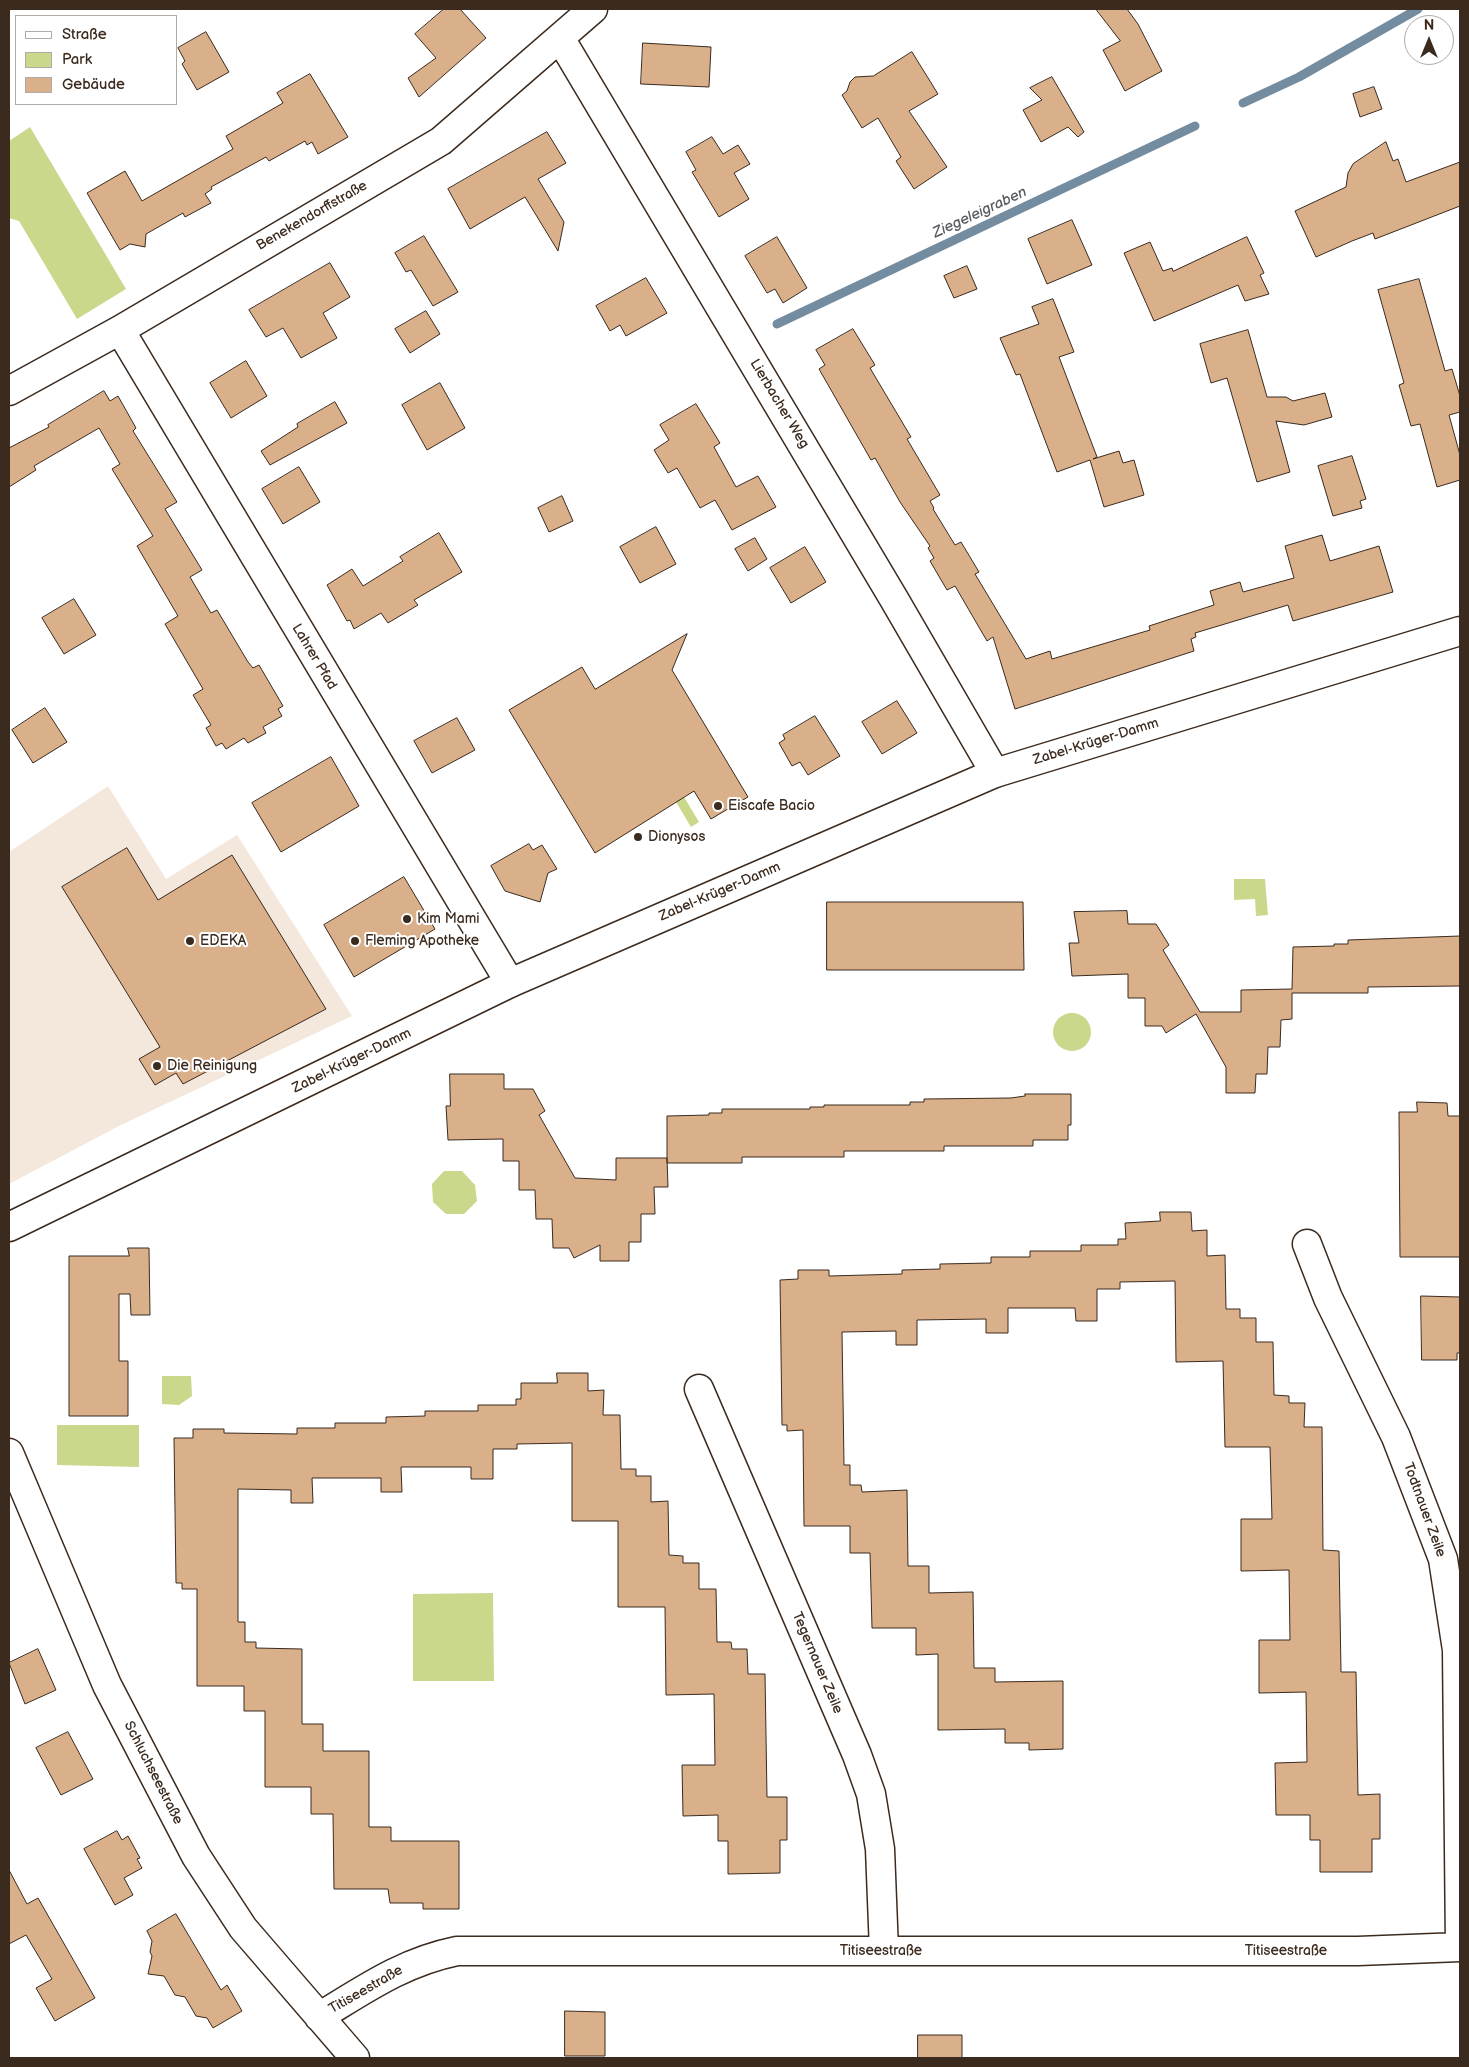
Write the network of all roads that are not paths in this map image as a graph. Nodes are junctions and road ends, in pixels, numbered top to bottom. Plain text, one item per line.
1 (593, 9) edge
2 (560, 38) junction
3 (120, 330) junction
4 (9, 391) edge
5 (1460, 631) edge
6 (995, 773) junction
7 (510, 983) junction
8 (9, 1227) edge
9 (1307, 1244) dead end
10 (699, 1389) dead end
11 (9, 1453) edge
12 (1460, 1947) edge
13 (884, 1951) junction
14 (319, 2017) junction
15 (355, 2058) edge

1 - 2 street, Benekendorffstraße
2 - 3 street, Benekendorffstraße
2 - 6 street, Lierbacher Weg
3 - 4 street, Benekendorffstraße
3 - 7 street, Lahrer Pfad
5 - 6 street, Zabel-Krüger-Damm
6 - 7 street, Zabel-Krüger-Damm
7 - 8 street, Zabel-Krüger-Damm
9 - 12 street, Todtnauer Zeile
10 - 13 street, Tegernauer Zeile
11 - 14 street, Schluchseestraße
12 - 13 street, Titiseestraße
13 - 14 street, Titiseestraße
14 - 15 street, Schluchseestraße

